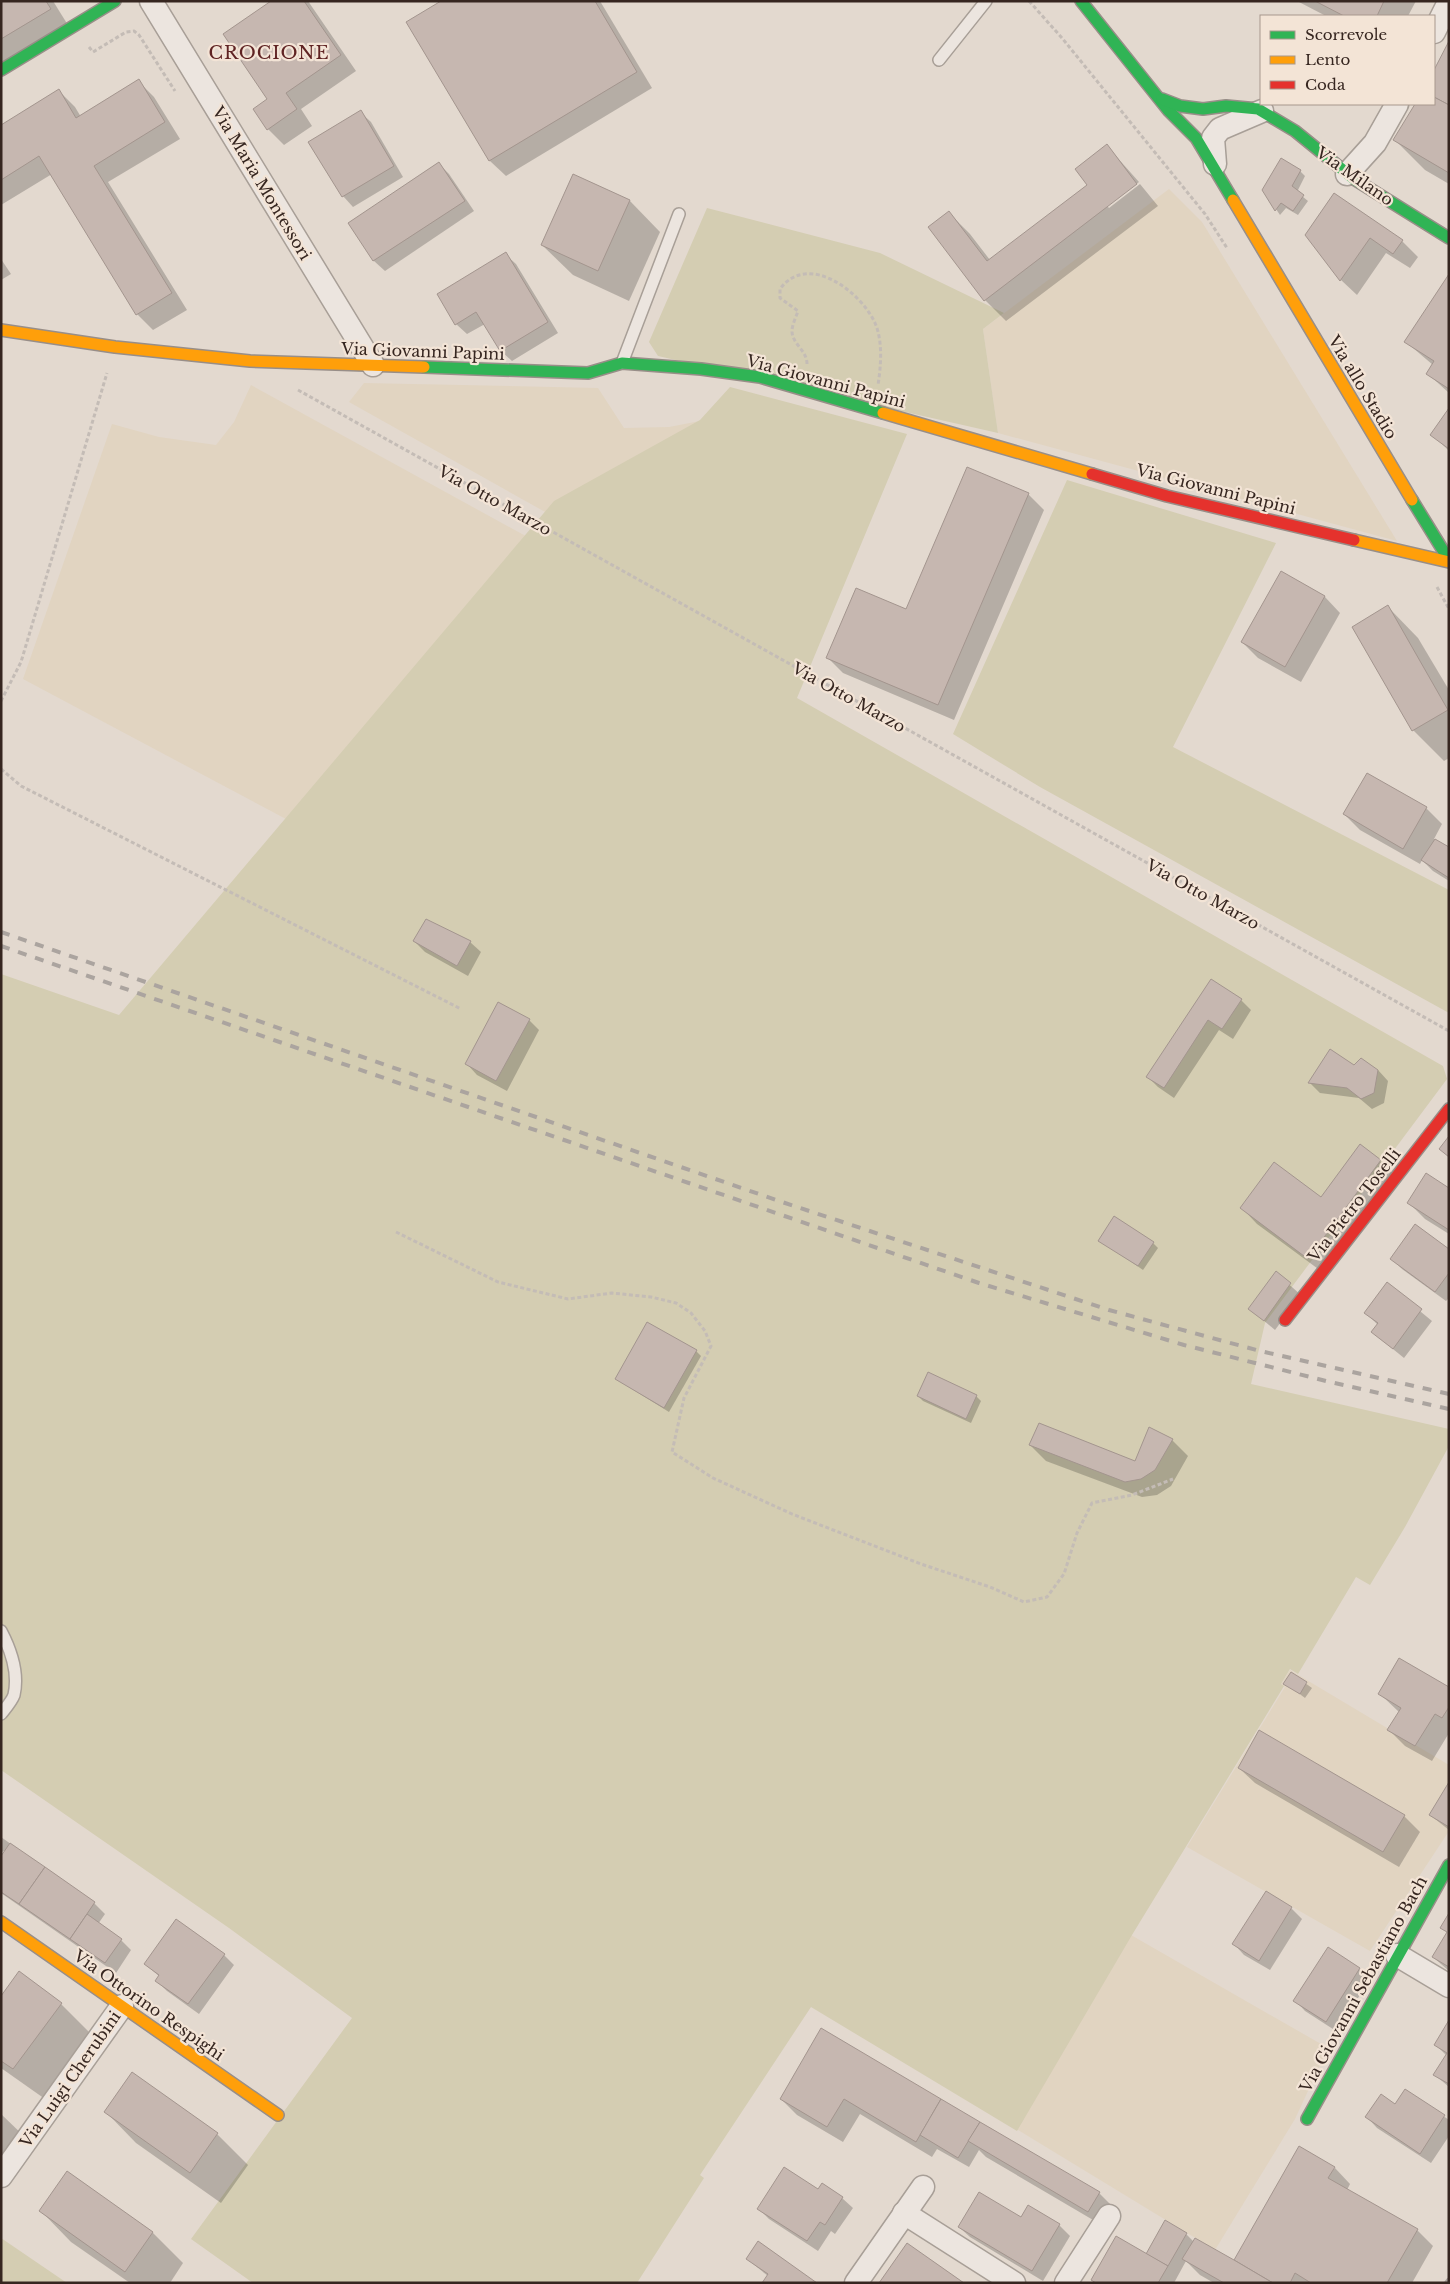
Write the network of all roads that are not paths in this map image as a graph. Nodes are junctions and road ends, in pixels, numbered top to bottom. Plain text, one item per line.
1 (152, 1) edge
2 (986, 1) edge
3 (1449, 2) edge
4 (1084, 3) edge
5 (101, 5) edge
6 (1435, 30) edge
7 (940, 60) dead end
8 (1, 70) edge
9 (1159, 98) junction
10 (1396, 105) edge
11 (1168, 110) junction
12 (1262, 112) junction
13 (1169, 127) dead end
14 (1215, 164) junction
15 (1347, 174) junction
16 (1213, 190) dead end
17 (679, 214) dead end
18 (1249, 231) junction
19 (1449, 238) edge
20 (1, 330) edge
21 (622, 363) junction
22 (373, 365) junction
23 (1449, 561) edge
24 (1449, 1109) edge
25 (1284, 1320) dead end
26 (1, 1631) edge
27 (1, 1714) edge
28 (1449, 1865) edge
29 (1, 1922) edge
30 (1397, 1955) junction
31 (1449, 1986) edge
32 (122, 2006) junction
33 (278, 2114) dead end
34 (1307, 2119) dead end
35 (1, 2176) edge
36 (922, 2187) dead end
37 (904, 2213) junction
38 (1109, 2216) dead end
39 (856, 2283) edge
40 (1014, 2283) edge
41 (1066, 2283) edge

1 - 22 street, Via Maria Montessori
2 - 7 lane
3 - 6 street
4 - 9 street
5 - 8 street
9 - 11 street
9 - 12 street, Via Milano
10 - 15 street
11 - 13 street
11 - 14 street, Via allo Stadio
12 - 14 street
12 - 15 street, Via Milano
14 - 18 street, Via allo Stadio
15 - 19 street, Via Milano
16 - 18 street, Via allo Stadio
17 - 21 lane
18 - 23 street, Via allo Stadio
20 - 22 street, Via Giovanni Papini
21 - 22 street, Via Giovanni Papini
21 - 23 street, Via Giovanni Papini
24 - 25 street, Via Pietro Toselli
26 - 27 lane
28 - 30 street, Via Giovanni Sebastiano Bach
29 - 32 street, Via Ottorino Respighi
30 - 31 street
30 - 34 street, Via Giovanni Sebastiano Bach
32 - 33 street, Via Ottorino Respighi
32 - 35 street, Via Luigi Cherubini
36 - 37 street
37 - 39 street
37 - 40 street
38 - 41 street

